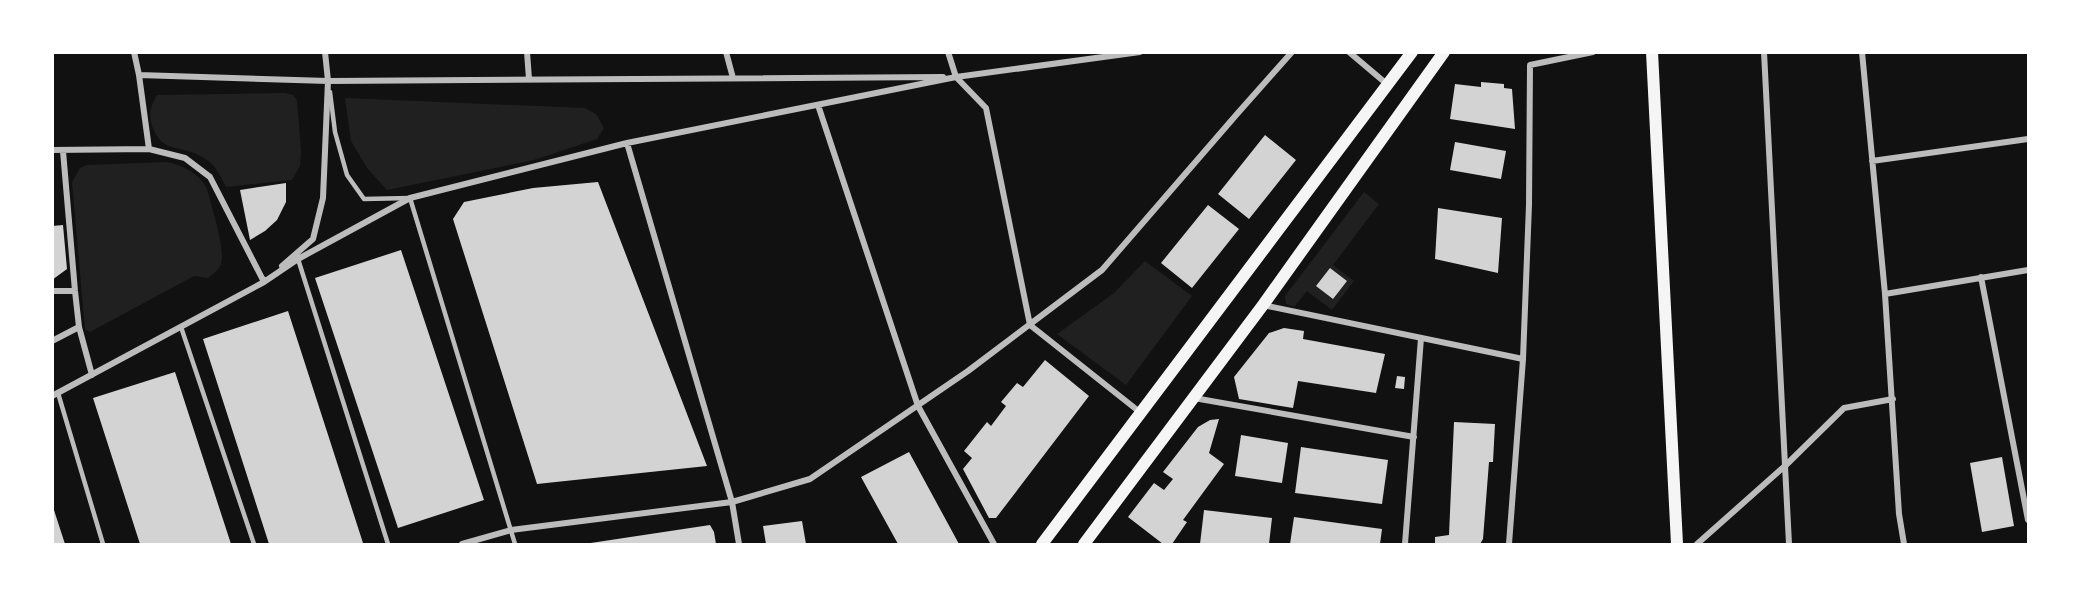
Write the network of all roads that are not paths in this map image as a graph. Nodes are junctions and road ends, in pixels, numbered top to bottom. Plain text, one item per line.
1 (134, 52) edge
2 (325, 52) edge
3 (527, 52) edge
4 (726, 52) edge
5 (948, 52) edge
6 (1140, 52) edge
7 (1292, 52) edge
8 (1349, 52) edge
9 (1412, 52) edge
10 (1444, 52) edge
11 (1593, 52) edge
12 (1652, 52) edge
13 (1764, 52) edge
14 (1862, 52) edge
15 (139, 75) junction
16 (956, 77) junction
17 (733, 78) junction
18 (529, 79) junction
19 (328, 81) junction
20 (1388, 85) junction
21 (818, 105) junction
22 (2028, 139) edge
23 (627, 143) junction
24 (149, 149) junction
25 (52, 150) edge
26 (63, 151) junction
27 (1872, 161) junction
28 (410, 198) junction
29 (298, 259) junction
30 (2028, 270) edge
31 (1981, 277) junction
32 (264, 282) junction
33 (52, 291) edge
34 (75, 291) junction
35 (1886, 294) junction
36 (1263, 305) junction
37 (1030, 325) junction
38 (79, 327) junction
39 (180, 327) junction
40 (1421, 338) junction
41 (52, 341) edge
42 (1523, 359) junction
43 (92, 375) junction
44 (55, 395) edge
45 (1194, 398) junction
46 (1893, 399) junction
47 (918, 406) junction
48 (1142, 413) junction
49 (1414, 437) junction
50 (1786, 465) junction
51 (732, 502) junction
52 (2028, 520) edge
53 (510, 530) junction
54 (103, 544) edge
55 (254, 544) edge
56 (387, 544) edge
57 (462, 544) edge
58 (515, 544) edge
59 (739, 544) edge
60 (994, 544) edge
61 (1042, 544) edge
62 (1084, 544) edge
63 (1405, 544) edge
64 (1509, 544) edge
65 (1677, 544) edge
66 (1697, 544) edge
67 (1789, 544) edge
68 (1904, 544) edge

1 - 15 street
2 - 19 street
3 - 18 street
4 - 17 street
5 - 16 street
6 - 16 street
7 - 37 street
8 - 20 street
9 - 20 main road
10 - 36 main road
11 - 42 street
12 - 65 main road
13 - 50 street
14 - 27 street
15 - 19 street
15 - 24 street
16 - 17 street
16 - 21 street
16 - 37 street
17 - 18 street
18 - 19 street
19 - 28 lane
19 - 32 street
20 - 48 main road
21 - 23 street
21 - 47 street
22 - 27 street
23 - 28 street
23 - 51 street
24 - 26 street
24 - 32 street
25 - 26 street
26 - 34 street
27 - 35 street
28 - 29 street
28 - 53 lane
29 - 32 street
29 - 56 lane
30 - 31 street
31 - 35 street
31 - 52 street
32 - 39 street
33 - 34 street
34 - 38 street
35 - 46 street
36 - 40 street
36 - 45 main road
37 - 47 street
37 - 48 street
38 - 41 street
38 - 43 street
39 - 43 street
39 - 55 lane
40 - 42 street
40 - 49 street
42 - 64 street
43 - 44 street
44 - 54 lane
45 - 49 street
45 - 62 main road
46 - 50 street
46 - 68 street
47 - 51 street
47 - 60 street
48 - 61 main road
49 - 63 street
50 - 66 street
50 - 67 street
51 - 53 street
51 - 59 street
53 - 57 street
53 - 58 lane

